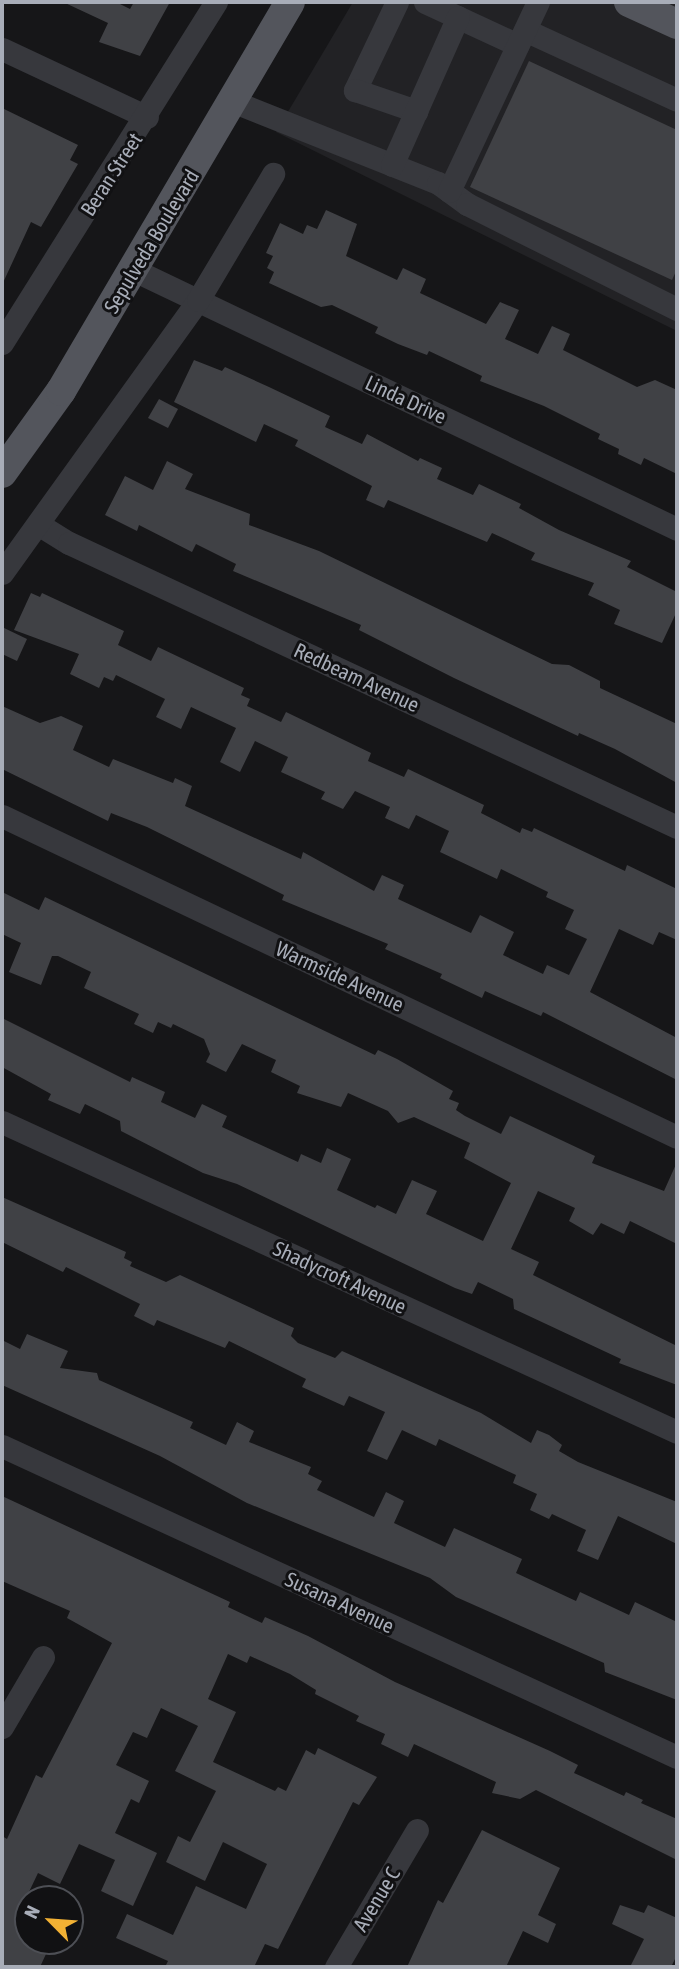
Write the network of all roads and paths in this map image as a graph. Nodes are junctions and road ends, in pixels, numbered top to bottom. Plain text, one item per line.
1 (216, 2) edge
2 (290, 2) edge
3 (397, 2) edge
4 (425, 2) edge
5 (538, 2) edge
6 (629, 2) edge
7 (458, 17) junction
8 (677, 24) edge
9 (521, 38) junction
10 (2, 48) edge
11 (677, 100) edge
12 (232, 101) junction
13 (416, 111) junction
14 (147, 117) junction
15 (392, 164) junction
16 (273, 174) dead end
17 (449, 191) junction
18 (134, 270) junction
19 (198, 300) junction
20 (677, 309) edge
21 (2, 344) edge
22 (2, 473) edge
23 (38, 524) junction
24 (677, 528) edge
25 (2, 573) edge
26 (2, 816) edge
27 (677, 827) edge
28 (2, 1122) edge
29 (677, 1137) edge
30 (677, 1432) edge
31 (2, 1446) edge
32 (43, 1657) dead end
33 (2, 1727) edge
34 (677, 1757) edge
35 (417, 1830) dead end
36 (335, 1967) edge

1 - 14 street, Beran Street
2 - 12 main road, Sepulveda Boulevard
3 - 13 street
4 - 7 street
5 - 9 street
6 - 8 main road
7 - 9 street
7 - 13 street
9 - 11 street
9 - 17 street
10 - 14 street
12 - 15 street
12 - 18 main road, Sepulveda Boulevard
13 - 15 street
14 - 21 street, Beran Street
15 - 17 street
16 - 19 street
17 - 20 street
18 - 19 street, Linda Drive
18 - 22 main road, Sepulveda Boulevard
19 - 23 street
19 - 24 street, Linda Drive
23 - 25 street
23 - 27 street, Redbeam Avenue
26 - 29 street, Warmside Avenue
28 - 30 street, Shadycroft Avenue
31 - 34 street, Susana Avenue
32 - 33 street
35 - 36 street, Avenue C

